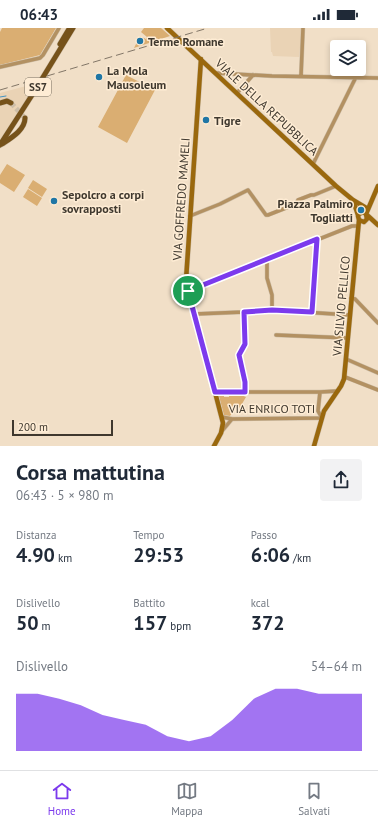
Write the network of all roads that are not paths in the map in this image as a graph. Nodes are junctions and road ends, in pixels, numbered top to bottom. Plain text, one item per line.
1 (59, 28) edge
2 (70, 28) edge
3 (73, 28) edge
4 (167, 28) edge
5 (303, 28) edge
6 (201, 59) junction
7 (0, 68) edge
8 (216, 73) junction
9 (252, 75) junction
10 (301, 76) junction
11 (356, 77) junction
12 (378, 78) edge
13 (237, 93) junction
14 (0, 103) edge
15 (11, 103) dead end
16 (25, 118) dead end
17 (0, 139) edge
18 (0, 145) edge
19 (313, 164) junction
20 (336, 186) junction
21 (378, 186) edge
22 (353, 200) junction
23 (367, 213) junction
24 (190, 216) junction
25 (359, 218) junction
26 (365, 221) junction
27 (378, 225) edge
28 (358, 226) junction
29 (317, 239) junction
30 (267, 259) junction
31 (188, 291) junction
32 (352, 298) junction
33 (272, 310) junction
34 (244, 312) junction
35 (312, 312) junction
36 (195, 314) junction
37 (350, 315) junction
38 (378, 323) edge
39 (276, 335) dead end
40 (348, 338) junction
41 (346, 359) junction
42 (378, 373) edge
43 (345, 377) junction
44 (378, 390) edge
45 (338, 391) junction
46 (215, 392) junction
47 (245, 392) junction
48 (320, 392) junction
49 (222, 417) junction
50 (322, 418) junction
51 (232, 419) junction
52 (222, 431) junction
53 (214, 446) edge
54 (314, 446) edge

1 - 7 street
2 - 17 main road, SS7
3 - 18 main road, SS7
4 - 6 street, VIALE DELLA REPUBBLICA
5 - 10 street
6 - 8 street, VIALE DELLA REPUBBLICA
6 - 24 street, VIA GOFFREDO MAMELI
8 - 9 street
8 - 13 street, VIALE DELLA REPUBBLICA
9 - 10 street
9 - 13 street
10 - 11 street
11 - 12 street
11 - 19 street
13 - 19 street, VIALE DELLA REPUBBLICA
14 - 15 main road
16 - 18 main road
19 - 20 street, VIALE DELLA REPUBBLICA
20 - 22 street, VIALE DELLA REPUBBLICA
20 - 24 street
21 - 23 street
22 - 23 street
22 - 25 street
23 - 25 street
23 - 26 street
23 - 27 street
24 - 31 street, VIA GOFFREDO MAMELI
25 - 26 street
25 - 28 street, VIA SILVIO PELLICO
26 - 27 street
28 - 29 street
28 - 32 street, VIA SILVIO PELLICO
29 - 30 street
29 - 35 street
30 - 31 street
30 - 33 street
31 - 36 street, VIA GOFFREDO MAMELI
32 - 37 street, VIA SILVIO PELLICO
32 - 38 street
33 - 34 street
33 - 35 street
34 - 36 street
34 - 47 street
35 - 37 street
36 - 46 street, VIA GOFFREDO MAMELI
37 - 40 street, VIA SILVIO PELLICO
39 - 40 street
40 - 41 street, VIA SILVIO PELLICO
41 - 42 street
41 - 43 street, VIA SILVIO PELLICO
43 - 44 street
43 - 45 street, VIA SILVIO PELLICO
45 - 48 street
45 - 50 street, VIA SILVIO PELLICO
46 - 47 street
46 - 49 street, VIA GOFFREDO MAMELI
47 - 48 street
48 - 50 street
49 - 51 street, VIA ENRICO TOTI
49 - 52 street, VIA GOFFREDO MAMELI
50 - 51 street, VIA ENRICO TOTI
50 - 54 street, VIA SILVIO PELLICO
51 - 52 street, VIA GOFFREDO MAMELI
52 - 53 street, VIA GOFFREDO MAMELI

